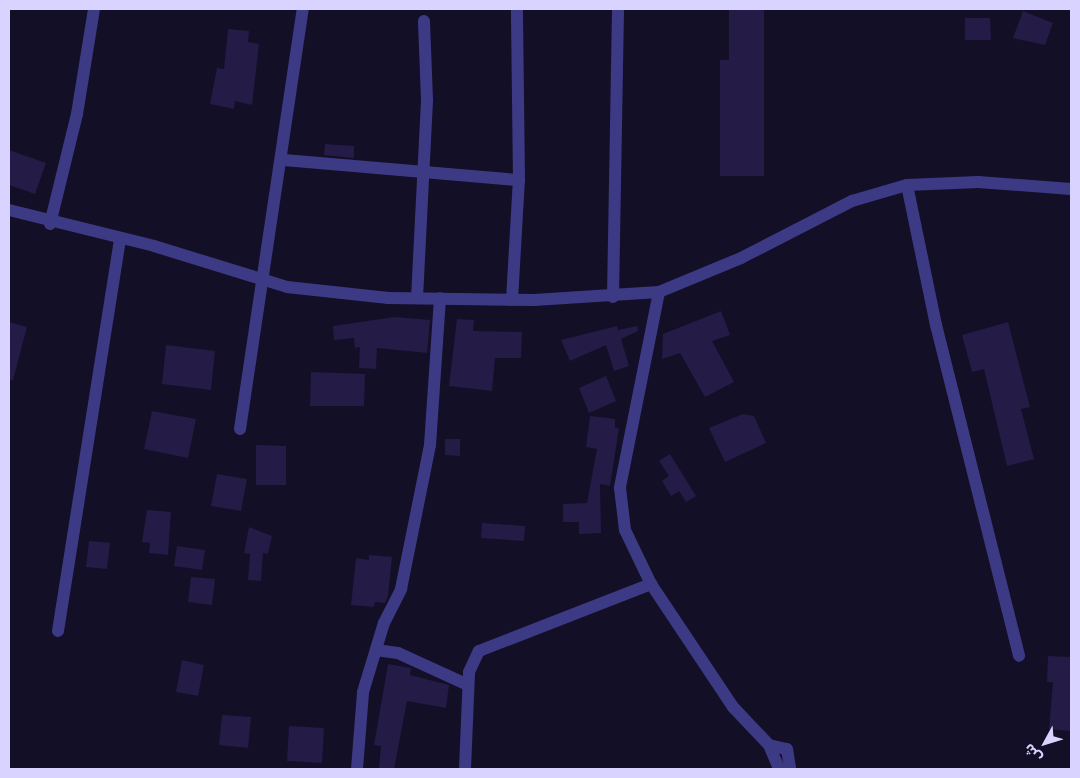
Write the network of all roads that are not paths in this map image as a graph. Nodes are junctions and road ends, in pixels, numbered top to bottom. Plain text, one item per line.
1 (94, 9) edge
2 (303, 9) edge
3 (516, 9) edge
4 (618, 9) edge
5 (424, 21) dead end
6 (284, 160) junction
7 (423, 170) junction
8 (519, 180) junction
9 (907, 185) junction
10 (1071, 189) edge
11 (9, 210) edge
12 (50, 224) junction
13 (120, 238) junction
14 (265, 282) junction
15 (659, 292) junction
16 (613, 297) junction
17 (416, 298) junction
18 (440, 298) junction
19 (512, 300) junction
20 (240, 429) dead end
21 (651, 584) junction
22 (58, 631) dead end
23 (376, 650) junction
24 (1019, 656) dead end
25 (468, 685) junction
26 (769, 745) junction
27 (357, 769) edge
28 (465, 769) edge
29 (779, 769) edge
30 (790, 769) edge

1 - 12 street
2 - 6 street
3 - 8 street
4 - 16 street
5 - 7 street
6 - 7 street
6 - 14 street
7 - 8 street
7 - 17 street
8 - 19 street
9 - 10 street
9 - 15 street
9 - 24 street
11 - 12 street
12 - 13 street
13 - 14 street
13 - 22 street
14 - 17 street
14 - 20 street
15 - 16 street
15 - 21 street
16 - 19 street
17 - 18 street
18 - 19 street
18 - 23 street
21 - 25 street
21 - 26 street
23 - 25 street
23 - 27 street
25 - 28 street
26 - 29 street
26 - 30 street

